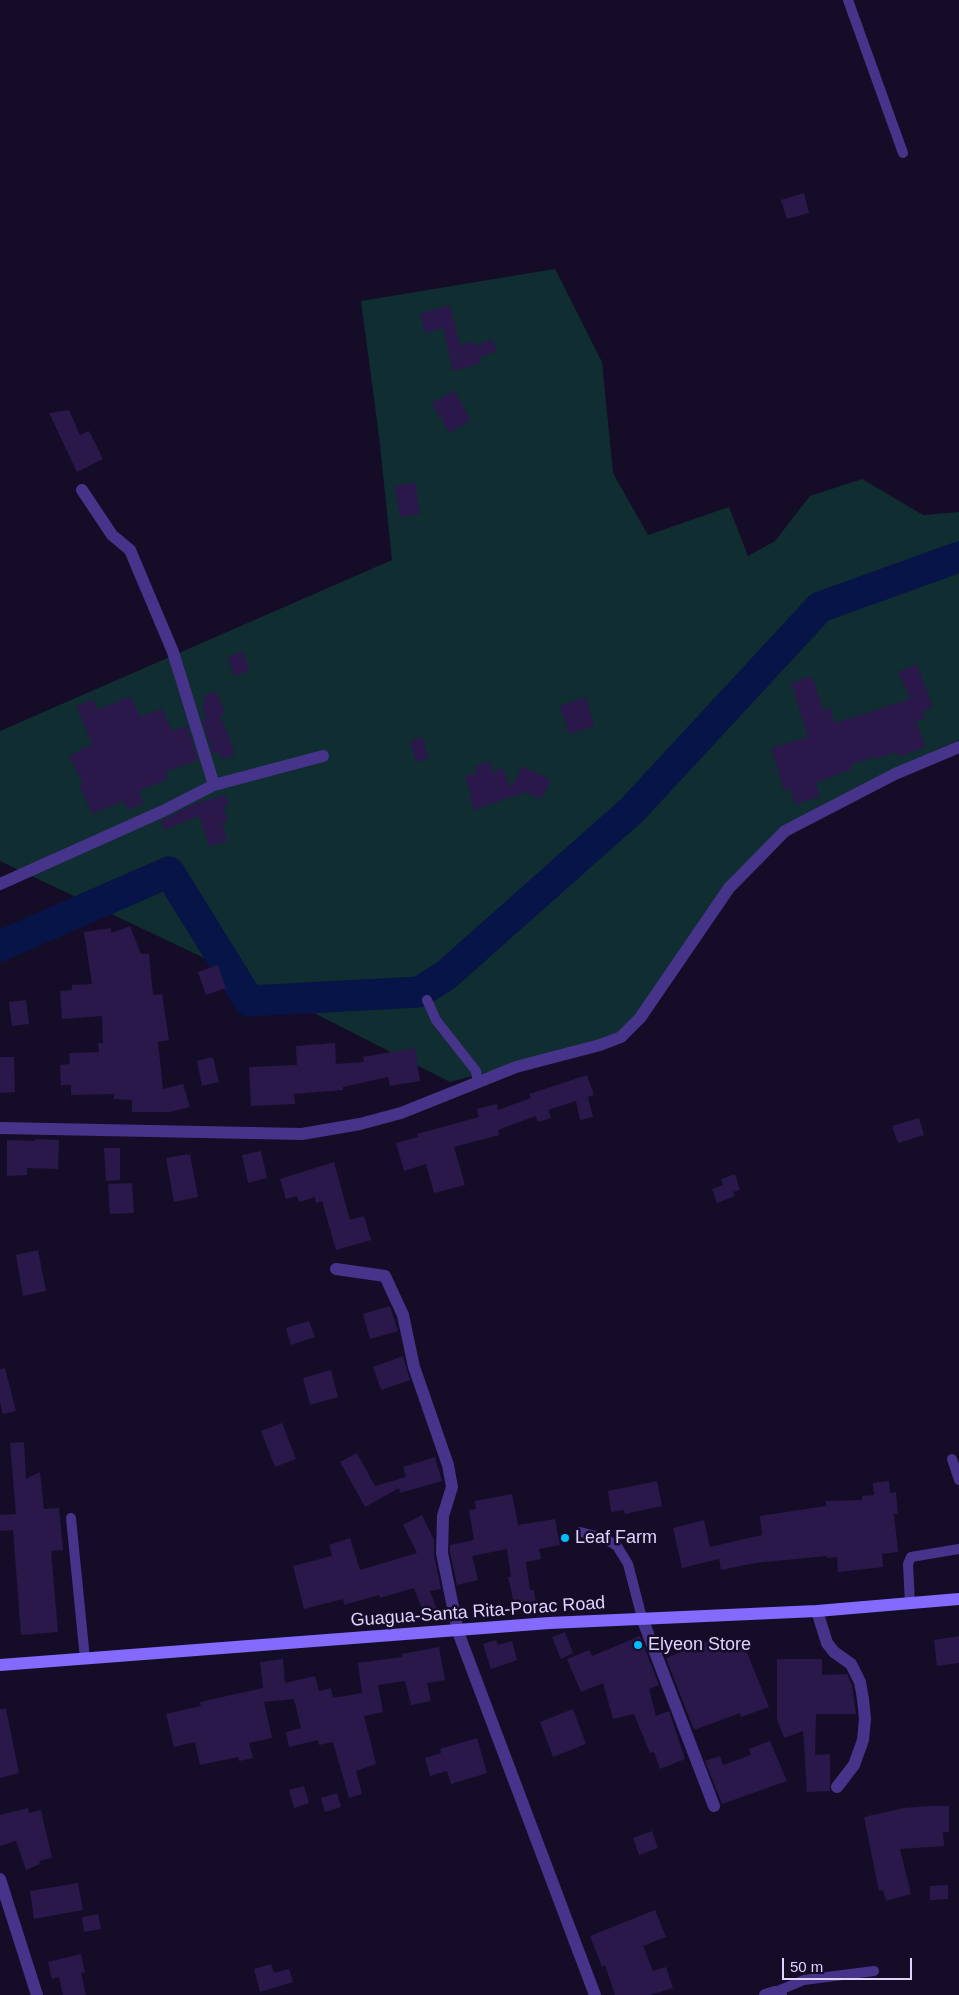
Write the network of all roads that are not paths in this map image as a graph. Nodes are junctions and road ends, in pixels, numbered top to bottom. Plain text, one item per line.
1 (848, 0) edge
2 (903, 153) dead end
3 (82, 490) dead end
4 (959, 747) edge
5 (323, 756) dead end
6 (214, 785) junction
7 (0, 884) edge
8 (426, 1000) dead end
9 (478, 1082) junction
10 (0, 1128) edge
11 (336, 1269) dead end
12 (952, 1459) dead end
13 (959, 1480) edge
14 (72, 1518) dead end
15 (580, 1532) dead end
16 (959, 1549) edge
17 (959, 1599) edge
18 (910, 1604) junction
19 (817, 1611) junction
20 (642, 1618) junction
21 (458, 1632) junction
22 (85, 1659) junction
23 (0, 1665) edge
24 (837, 1787) dead end
25 (714, 1806) dead end
26 (0, 1879) edge
27 (874, 1971) dead end
28 (774, 1994) edge
29 (37, 1995) edge
30 (595, 1995) edge

1 - 2 lane
3 - 6 street
4 - 9 street
5 - 6 street
6 - 7 street
8 - 9 lane
9 - 10 street
11 - 21 street
12 - 13 lane
14 - 22 lane
15 - 20 lane
16 - 18 lane
17 - 18 main road, Guagua-Santa Rita-Porac Road
18 - 19 main road, Guagua-Santa Rita-Porac Road
19 - 20 main road, Guagua-Santa Rita-Porac Road
19 - 24 street
20 - 21 main road, Guagua-Santa Rita-Porac Road
20 - 25 street
21 - 22 main road, Guagua-Santa Rita-Porac Road
21 - 30 street
22 - 23 main road, Guagua-Santa Rita-Porac Road
26 - 29 street
27 - 28 lane

